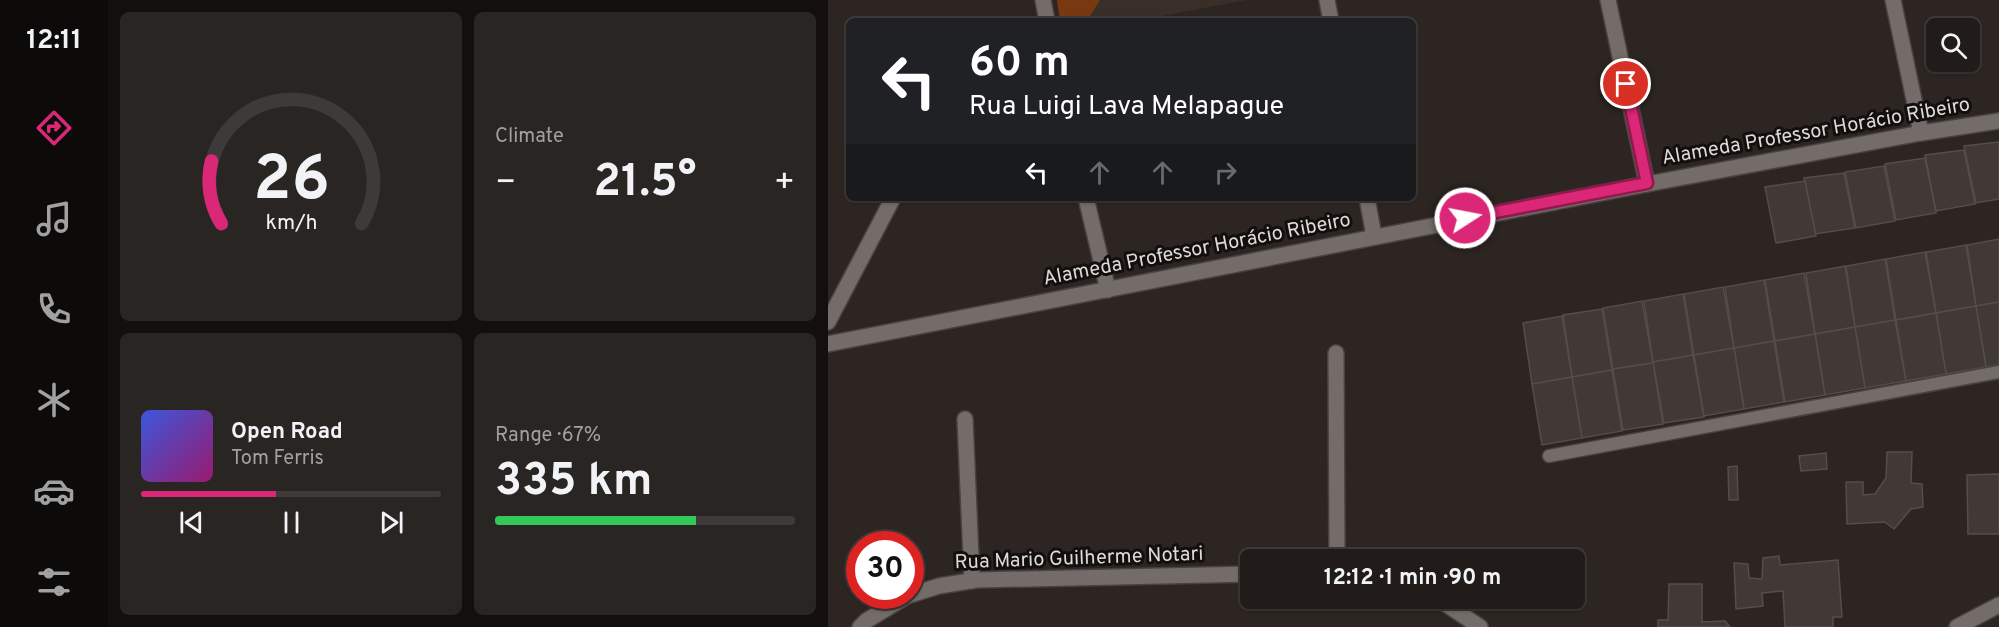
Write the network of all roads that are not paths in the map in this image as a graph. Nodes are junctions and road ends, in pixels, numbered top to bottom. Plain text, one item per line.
1 (1043, 0) edge
2 (1327, 0) edge
3 (1608, 0) edge
4 (1893, 0) edge
5 (1046, 18) edge
6 (1330, 18) edge
7 (1999, 121) edge
8 (1921, 133) junction
9 (1647, 183) junction
10 (890, 201) edge
11 (1087, 201) edge
12 (1368, 201) edge
13 (1374, 236) junction
14 (1108, 290) junction
15 (828, 322) edge
16 (828, 345) edge
17 (1336, 353) dead end
18 (1999, 372) edge
19 (965, 419) dead end
20 (1549, 456) dead end
21 (1337, 549) edge
22 (1240, 574) edge
23 (972, 581) junction
24 (924, 590) edge
25 (1999, 605) edge
26 (886, 609) edge
27 (1439, 609) edge
28 (1453, 609) edge
29 (860, 627) edge
30 (1463, 627) edge
31 (1480, 627) edge
32 (1957, 627) edge

1 - 5 street
2 - 6 street
3 - 9 street
4 - 8 street
7 - 8 street, Alameda Professor Horácio Ribeiro
8 - 9 street, Alameda Professor Horácio Ribeiro
9 - 13 street, Alameda Professor Horácio Ribeiro
10 - 15 street
11 - 14 street
12 - 13 street
13 - 14 street, Alameda Professor Horácio Ribeiro
14 - 16 street, Alameda Professor Horácio Ribeiro
17 - 21 street
18 - 20 lane
19 - 23 street
22 - 23 street, Rua Mario Guilherme Notari
23 - 24 street, Rua Mario Guilherme Notari
25 - 32 street
26 - 29 street, Rua Mario Guilherme Notari
27 - 30 street
28 - 31 street

